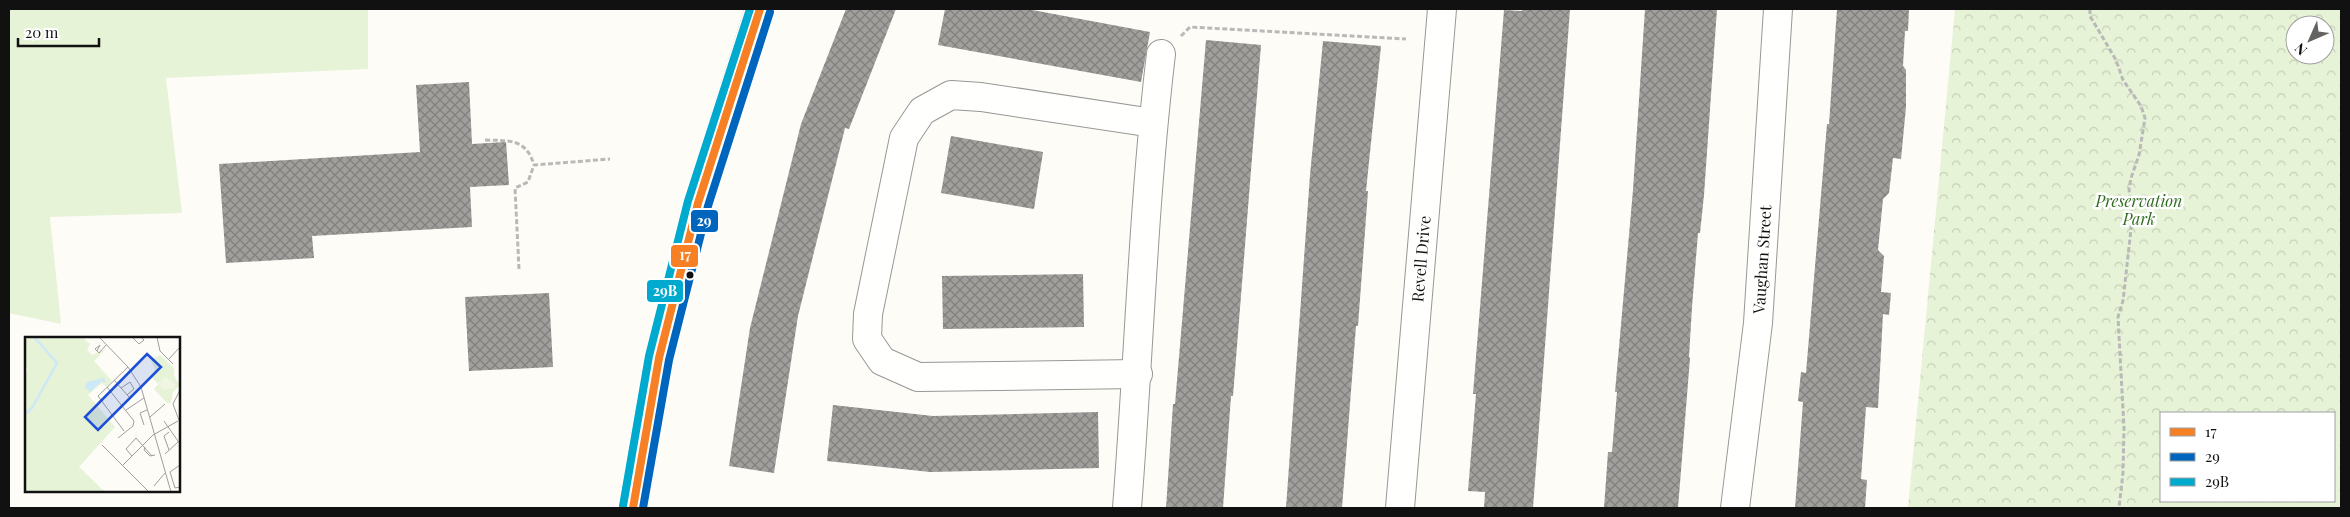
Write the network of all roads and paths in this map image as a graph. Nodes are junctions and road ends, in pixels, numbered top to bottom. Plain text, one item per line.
1 (760, 9) edge
2 (1442, 9) edge
3 (1778, 9) edge
4 (2090, 9) edge
5 (1406, 39) dead end
6 (1161, 54) joint
7 (1153, 123) junction
8 (486, 140) dead end
9 (610, 159) dead end
10 (534, 165) junction
11 (519, 269) dead end
12 (1138, 374) junction
13 (633, 508) edge
14 (1127, 508) edge
15 (1400, 508) edge
16 (1735, 508) edge
17 (2119, 508) edge

1 - 13 main road
2 - 15 street, Revell Drive
3 - 16 street, Vaughan Street
4 - 17 path
5 - 6 path
6 - 7 street
7 - 12 street
7 - 12 street
8 - 10 path
9 - 10 path
10 - 11 path
12 - 14 street

